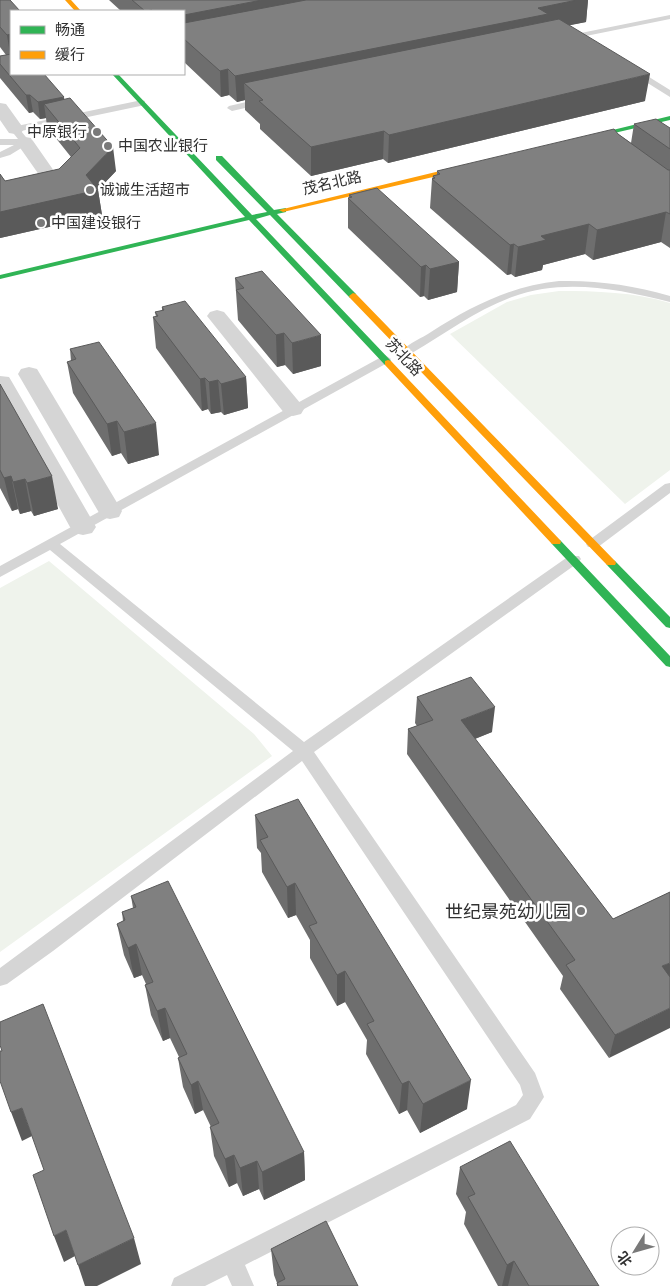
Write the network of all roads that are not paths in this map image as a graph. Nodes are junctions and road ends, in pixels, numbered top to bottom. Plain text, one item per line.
1 (68, 0) edge
2 (77, 10) edge
3 (670, 17) edge
4 (579, 36) junction
5 (560, 40) edge
6 (587, 41) edge
7 (629, 67) edge
8 (116, 75) edge
9 (670, 94) edge
10 (270, 100) edge
11 (142, 103) junction
12 (0, 108) edge
13 (232, 108) dead end
14 (670, 118) edge
15 (641, 125) junction
16 (653, 132) edge
17 (20, 136) junction
18 (573, 141) edge
19 (0, 142) edge
20 (214, 151) dead end
21 (0, 155) edge
22 (486, 162) edge
23 (48, 175) edge
24 (273, 212) junction
25 (251, 218) junction
26 (0, 277) edge
27 (670, 299) edge
28 (217, 316) dead end
29 (408, 351) junction
30 (385, 359) junction
31 (29, 374) dead end
32 (1, 382) edge
33 (293, 409) junction
34 (670, 487) edge
35 (110, 511) junction
36 (83, 526) junction
37 (51, 544) junction
38 (593, 544) junction
39 (574, 559) junction
40 (0, 572) edge
41 (670, 624) edge
42 (670, 663) edge
43 (304, 751) junction
44 (0, 978) edge
45 (232, 1260) junction
46 (182, 1286) edge
47 (243, 1286) edge

1 - 2 main road
3 - 4 lane
4 - 5 lane
4 - 6 lane
7 - 9 lane
8 - 11 main road, 苏北路
10 - 13 lane
11 - 17 lane
11 - 25 main road, 苏北路
12 - 17 street
14 - 15 main road
15 - 16 lane
15 - 18 main road
17 - 19 lane
17 - 21 lane
17 - 23 street
20 - 24 main road, 苏北路
22 - 24 main road, 茂名北路
24 - 25 main road, 茂名北路
24 - 29 main road, 苏北路
25 - 26 main road, 茂名北路
25 - 30 main road, 苏北路
27 - 29 lane
28 - 33 street
29 - 38 main road, 苏北路
30 - 33 lane
30 - 39 main road, 苏北路
31 - 35 street
32 - 36 street
33 - 35 lane
34 - 38 lane
35 - 36 lane
36 - 37 lane
37 - 40 lane
37 - 43 lane
38 - 41 main road, 苏北路
39 - 42 main road, 苏北路
39 - 43 lane
43 - 44 lane
43 - 45 lane
45 - 46 lane
45 - 47 lane

